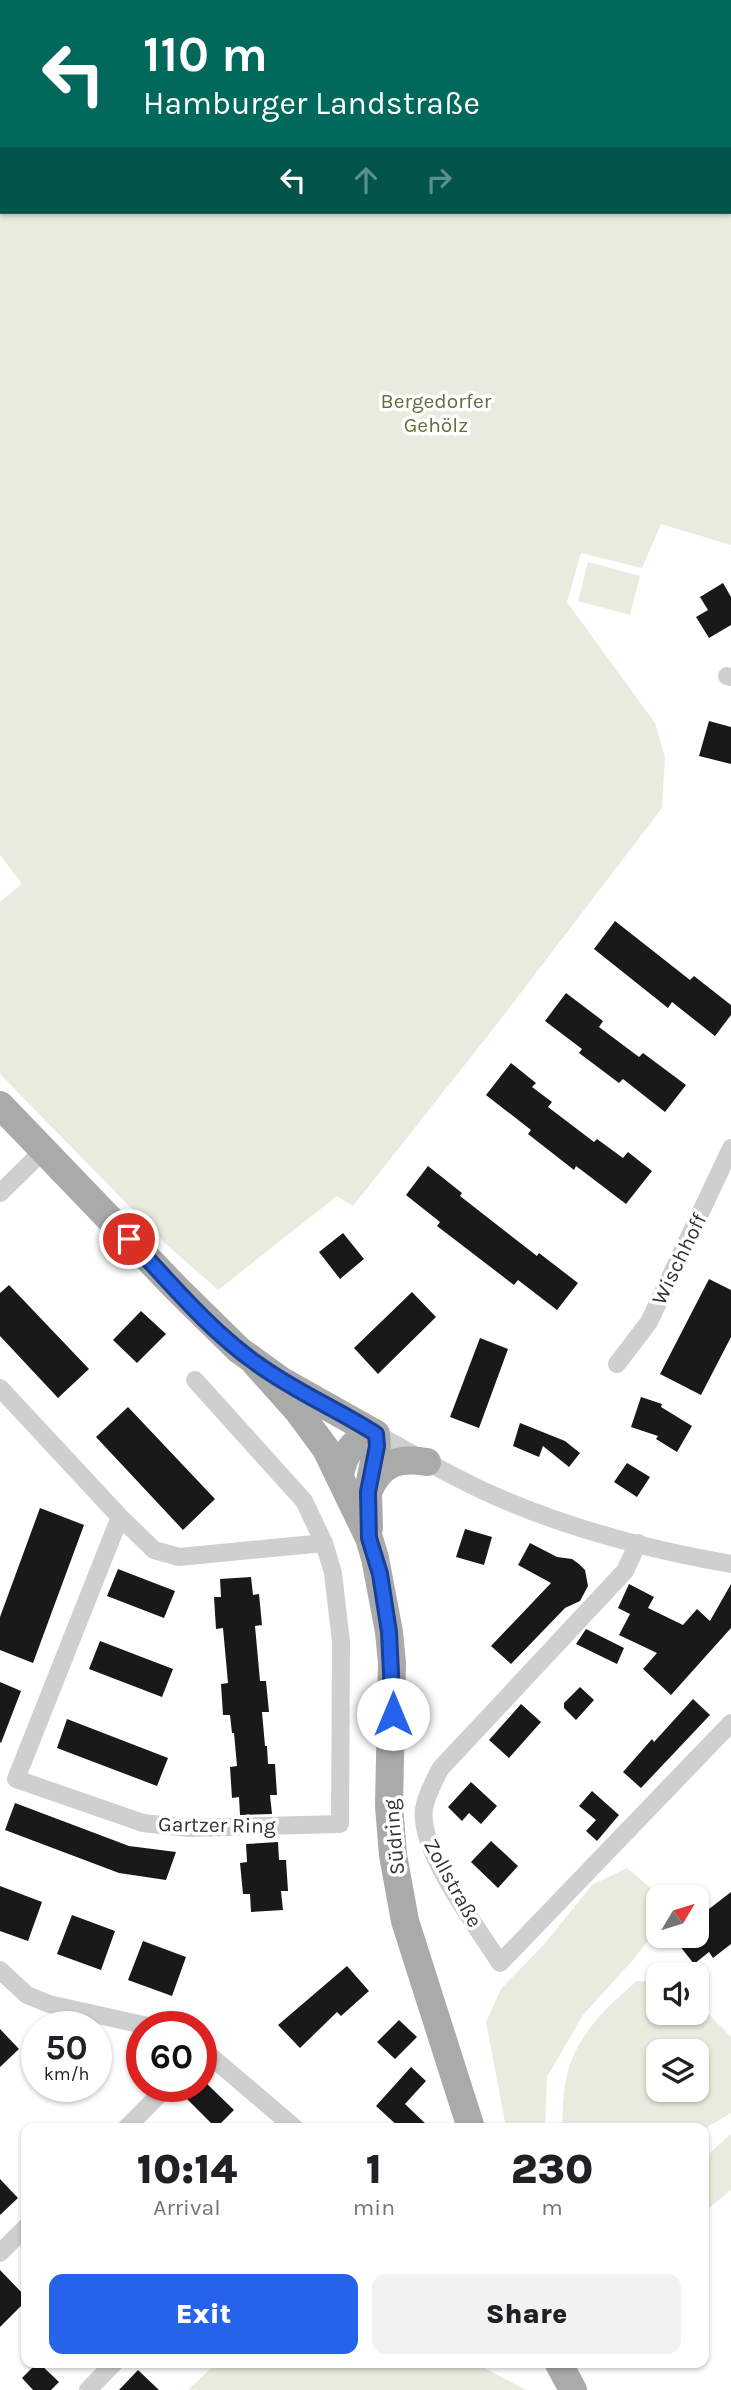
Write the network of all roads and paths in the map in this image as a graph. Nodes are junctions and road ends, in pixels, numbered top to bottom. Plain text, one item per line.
1 (0, 1105) edge
2 (731, 1148) edge
3 (44, 1150) junction
4 (0, 1193) edge
5 (255, 1363) junction
6 (617, 1364) dead end
7 (195, 1380) dead end
8 (0, 1388) edge
9 (375, 1433) junction
10 (427, 1462) junction
11 (340, 1476) junction
12 (368, 1492) junction
13 (120, 1517) junction
14 (369, 1538) junction
15 (324, 1543) junction
16 (638, 1543) junction
17 (731, 1564) edge
18 (731, 1723) edge
19 (0, 1970) edge
20 (126, 2021) edge
21 (217, 2063) edge
22 (152, 2102) edge
23 (131, 2123) edge
24 (289, 2123) edge
25 (469, 2123) edge
26 (21, 2232) edge
27 (0, 2253) edge
28 (108, 2368) edge
29 (561, 2368) edge
30 (88, 2390) edge
31 (573, 2390) edge

1 - 3 main road
2 - 6 street, Wischhoff
3 - 4 street
3 - 5 main road
5 - 9 main road
5 - 11 main road, Südring
7 - 15 street, Gartzer Ring
8 - 13 street
9 - 10 street
9 - 11 main road
9 - 12 main road, Südring
10 - 12 main road
10 - 16 street
11 - 14 main road, Südring
12 - 14 main road, Südring
13 - 15 street
13 - 15 street, Gartzer Ring
14 - 25 main road, Südring
16 - 17 street
16 - 18 street, Zollstraße
19 - 20 street
21 - 24 street
22 - 23 street
26 - 27 street
28 - 30 street
29 - 31 main road

